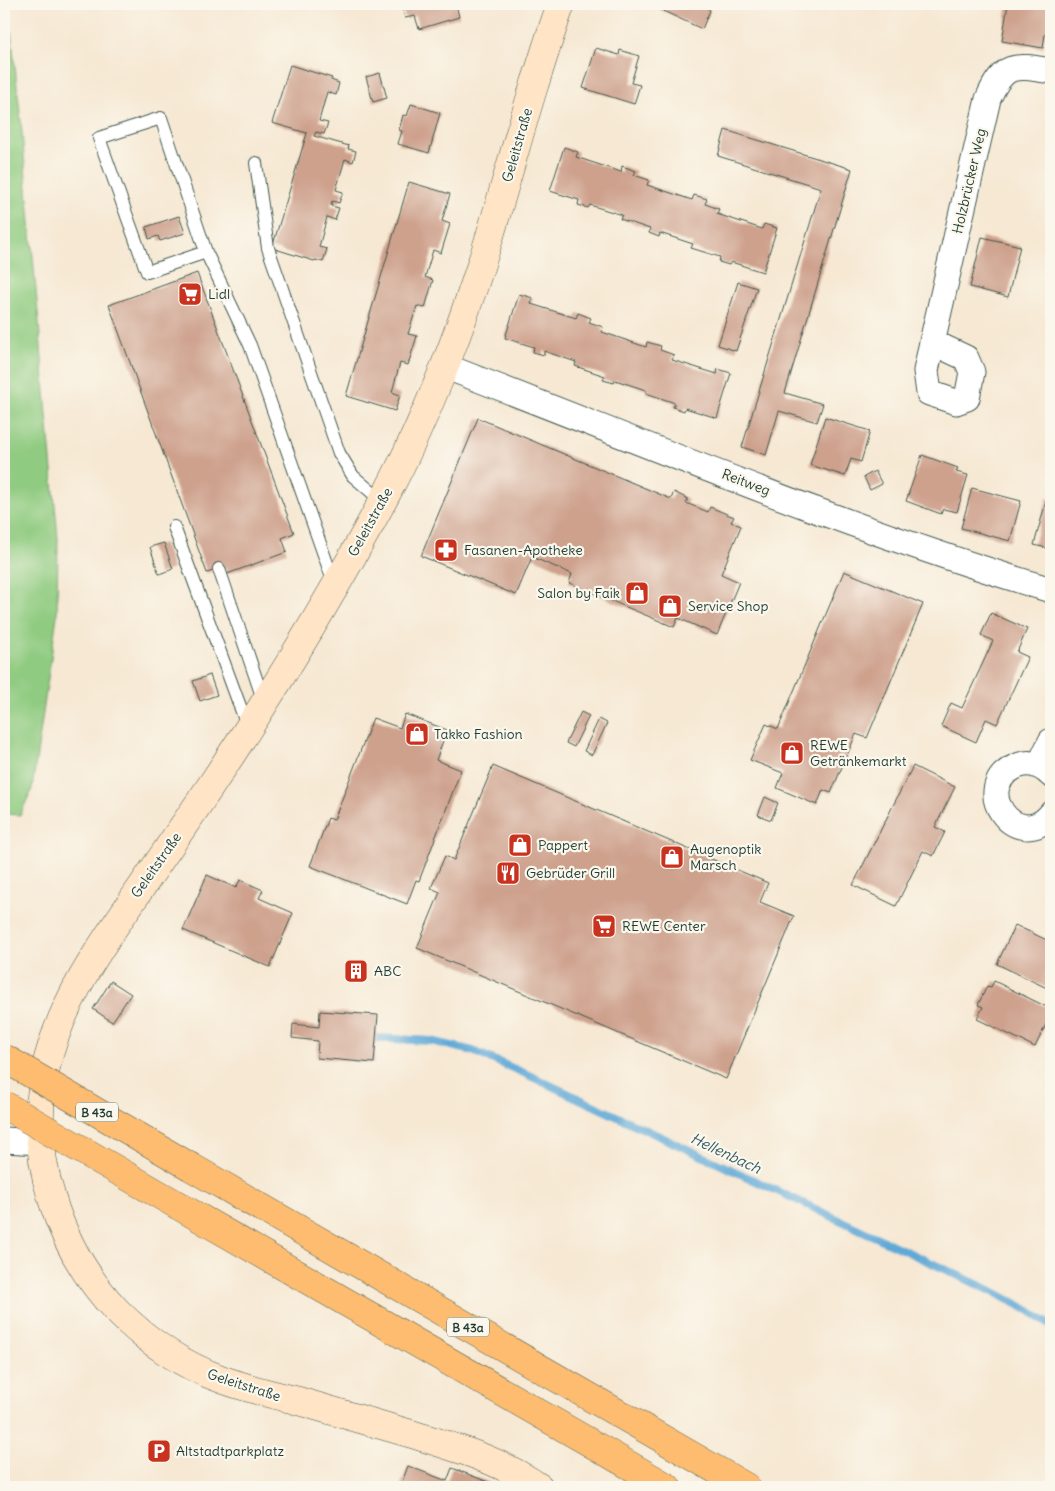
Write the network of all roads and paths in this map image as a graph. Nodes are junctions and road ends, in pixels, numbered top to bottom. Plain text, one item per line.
1 (558, 7) edge
2 (1051, 71) edge
3 (256, 162) dead end
4 (206, 252) junction
5 (932, 342) dead end
6 (444, 366) junction
7 (382, 501) junction
8 (174, 527) dead end
9 (219, 569) dead end
10 (335, 586) junction
11 (1051, 590) edge
12 (264, 703) junction
13 (248, 728) junction
14 (1051, 741) edge
15 (1045, 770) edge
16 (1051, 814) edge
17 (4, 1058) edge
18 (4, 1104) edge
19 (4, 1140) edge
20 (41, 1142) junction
21 (539, 1487) edge
22 (667, 1487) edge
23 (746, 1487) edge

1 - 6 main road, Geleitstraße
2 - 5 street, Holzbrücker Weg
3 - 7 lane
4 - 4 lane
4 - 10 lane
6 - 7 main road, Geleitstraße
6 - 11 street, Reitweg
7 - 10 main road, Geleitstraße
8 - 13 lane
9 - 12 lane
10 - 12 main road, Geleitstraße
12 - 13 main road, Geleitstraße
13 - 20 main road, Geleitstraße
14 - 15 street
15 - 16 street
17 - 23 highway, B 43a, bridge
18 - 22 highway, B 43a, bridge
19 - 20 street
20 - 21 main road, Geleitstraße

